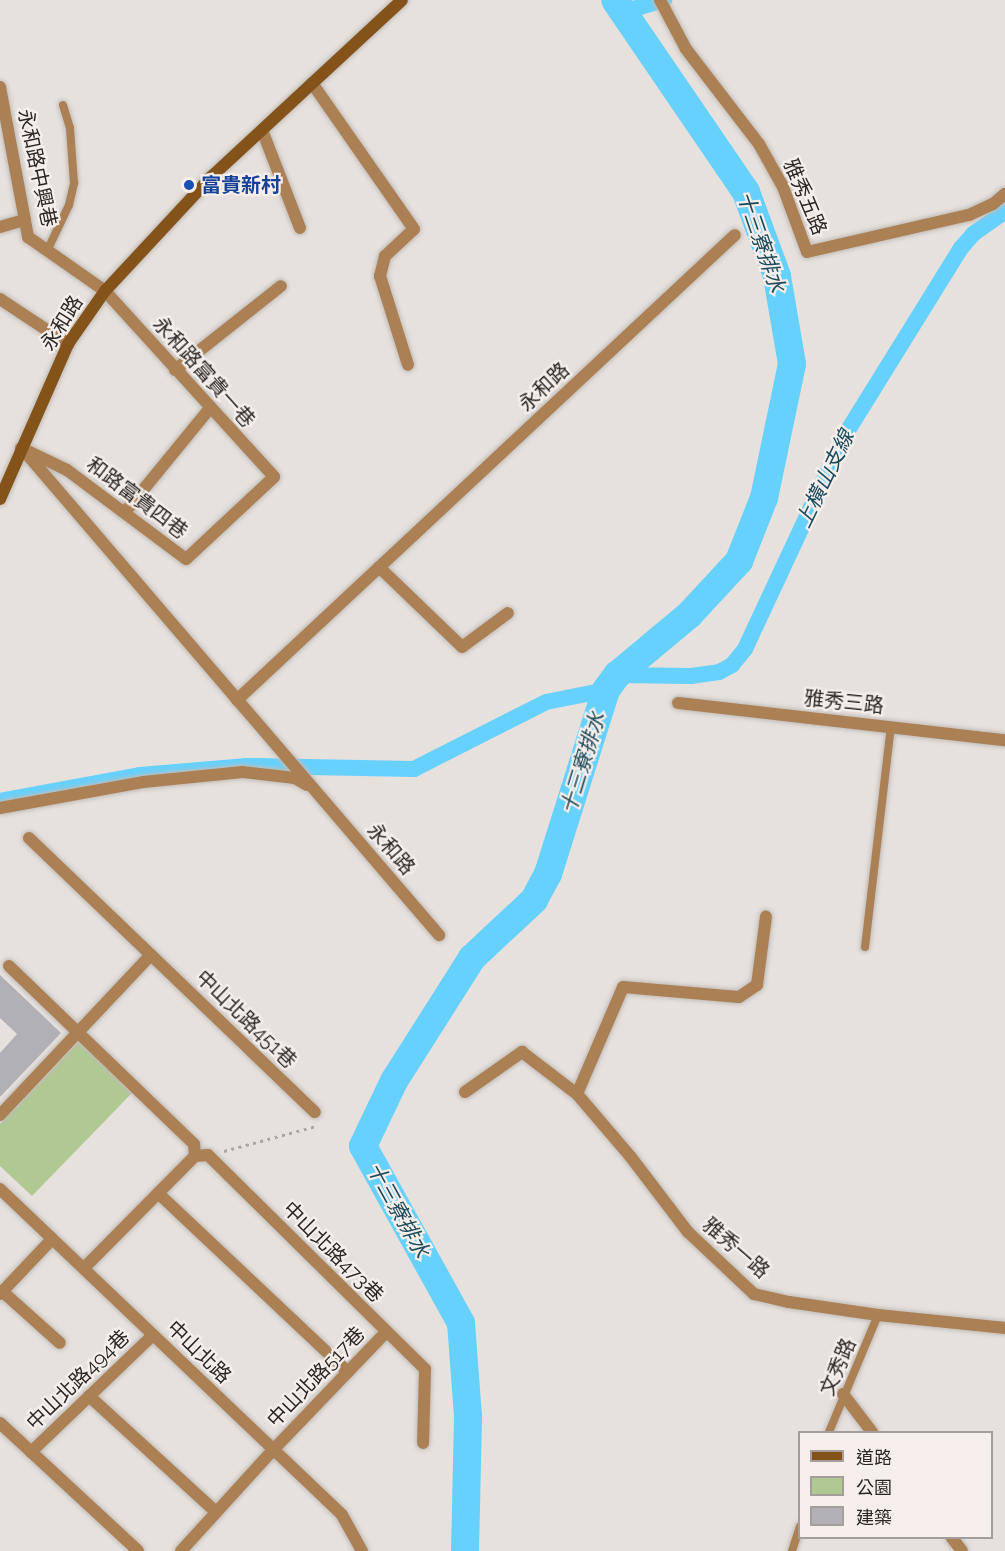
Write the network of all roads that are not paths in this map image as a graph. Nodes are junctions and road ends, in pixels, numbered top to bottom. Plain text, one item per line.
1 (402, 0) edge
2 (660, 0) edge
3 (312, 83) junction
4 (0, 87) edge
5 (63, 105) dead end
6 (262, 130) junction
7 (1005, 194) edge
8 (25, 220) junction
9 (0, 227) edge
10 (300, 228) dead end
11 (735, 235) dead end
12 (48, 249) junction
13 (281, 286) dead end
14 (105, 291) junction
15 (0, 299) edge
16 (68, 344) junction
17 (408, 365) dead end
18 (175, 370) junction
19 (210, 408) junction
20 (21, 448) junction
21 (274, 477) joint
22 (0, 499) edge
23 (125, 512) junction
24 (379, 567) junction
25 (508, 613) dead end
26 (237, 700) junction
27 (678, 703) dead end
28 (891, 727) junction
29 (1005, 740) edge
30 (313, 788) junction
31 (0, 808) edge
32 (28, 838) dead end
33 (766, 917) dead end
34 (439, 935) dead end
35 (865, 947) dead end
36 (151, 955) junction
37 (9, 966) dead end
38 (79, 1033) junction
39 (465, 1092) dead end
40 (577, 1094) junction
41 (315, 1112) road end
42 (0, 1115) edge
43 (202, 1155) junction
44 (0, 1189) edge
45 (158, 1193) junction
46 (52, 1239) junction
47 (84, 1268) junction
48 (1, 1293) edge
49 (878, 1315) junction
50 (1005, 1328) edge
51 (386, 1332) junction
52 (153, 1335) junction
53 (60, 1342) dead end
54 (348, 1372) junction
55 (843, 1394) junction
56 (89, 1396) junction
57 (0, 1423) edge
58 (829, 1431) edge
59 (871, 1431) edge
60 (423, 1443) dead end
61 (273, 1449) junction
62 (31, 1452) junction
63 (216, 1512) junction
64 (798, 1532) edge
65 (953, 1539) edge
66 (138, 1551) edge
67 (181, 1551) edge
68 (362, 1551) edge
69 (792, 1551) edge
70 (962, 1551) edge

1 - 3 main road, 永和路
2 - 7 street, 雅秀五路
3 - 6 main road, 永和路
3 - 17 street
4 - 8 street, 永和路中興巷
5 - 12 lane
6 - 10 street
6 - 14 main road, 永和路
8 - 9 street
8 - 12 street, 永和路中興巷
11 - 24 street, 永和路
12 - 14 street, 永和路中興巷
13 - 18 street
14 - 16 main road, 永和路
14 - 18 street, 永和路富貴一巷
15 - 16 street
16 - 20 main road, 永和路
18 - 19 street, 永和路富貴一巷
19 - 21 street, 永和路富貴一巷
19 - 23 street
20 - 22 main road, 永和路
20 - 23 street, 和路富貴四巷
20 - 26 street, 永和路
21 - 23 street, 和路富貴四巷
24 - 25 street
24 - 26 street, 永和路
26 - 30 street, 永和路
27 - 28 street, 雅秀三路
28 - 29 street, 雅秀三路
28 - 35 lane
30 - 31 street, 永和路
30 - 34 street, 永和路
32 - 36 street, 中山北路451巷
33 - 40 street
36 - 38 street
36 - 41 street, 中山北路451巷
37 - 38 street, 中山北路473巷
38 - 42 street
38 - 43 street, 中山北路473巷
39 - 40 street, 雅秀一路
40 - 49 street, 雅秀一路
43 - 45 street
43 - 51 street, 中山北路473巷
44 - 46 street, 中山北路
45 - 47 street
45 - 54 street
46 - 47 street, 中山北路
46 - 48 street
47 - 52 street, 中山北路
48 - 53 street
49 - 50 street, 雅秀一路
49 - 55 lane, 文秀路
51 - 54 street, 中山北路517巷
51 - 60 street, 中山北路473巷
52 - 56 street, 中山北路494巷
52 - 61 street, 中山北路
54 - 61 street, 中山北路517巷
55 - 58 lane, 文秀路
55 - 59 street
56 - 62 street, 中山北路494巷
56 - 63 street
57 - 62 street
61 - 63 street, 中山北路517巷
61 - 68 street, 中山北路
62 - 66 street, 中山北路494巷
63 - 67 street, 中山北路517巷
64 - 69 lane
65 - 70 street

